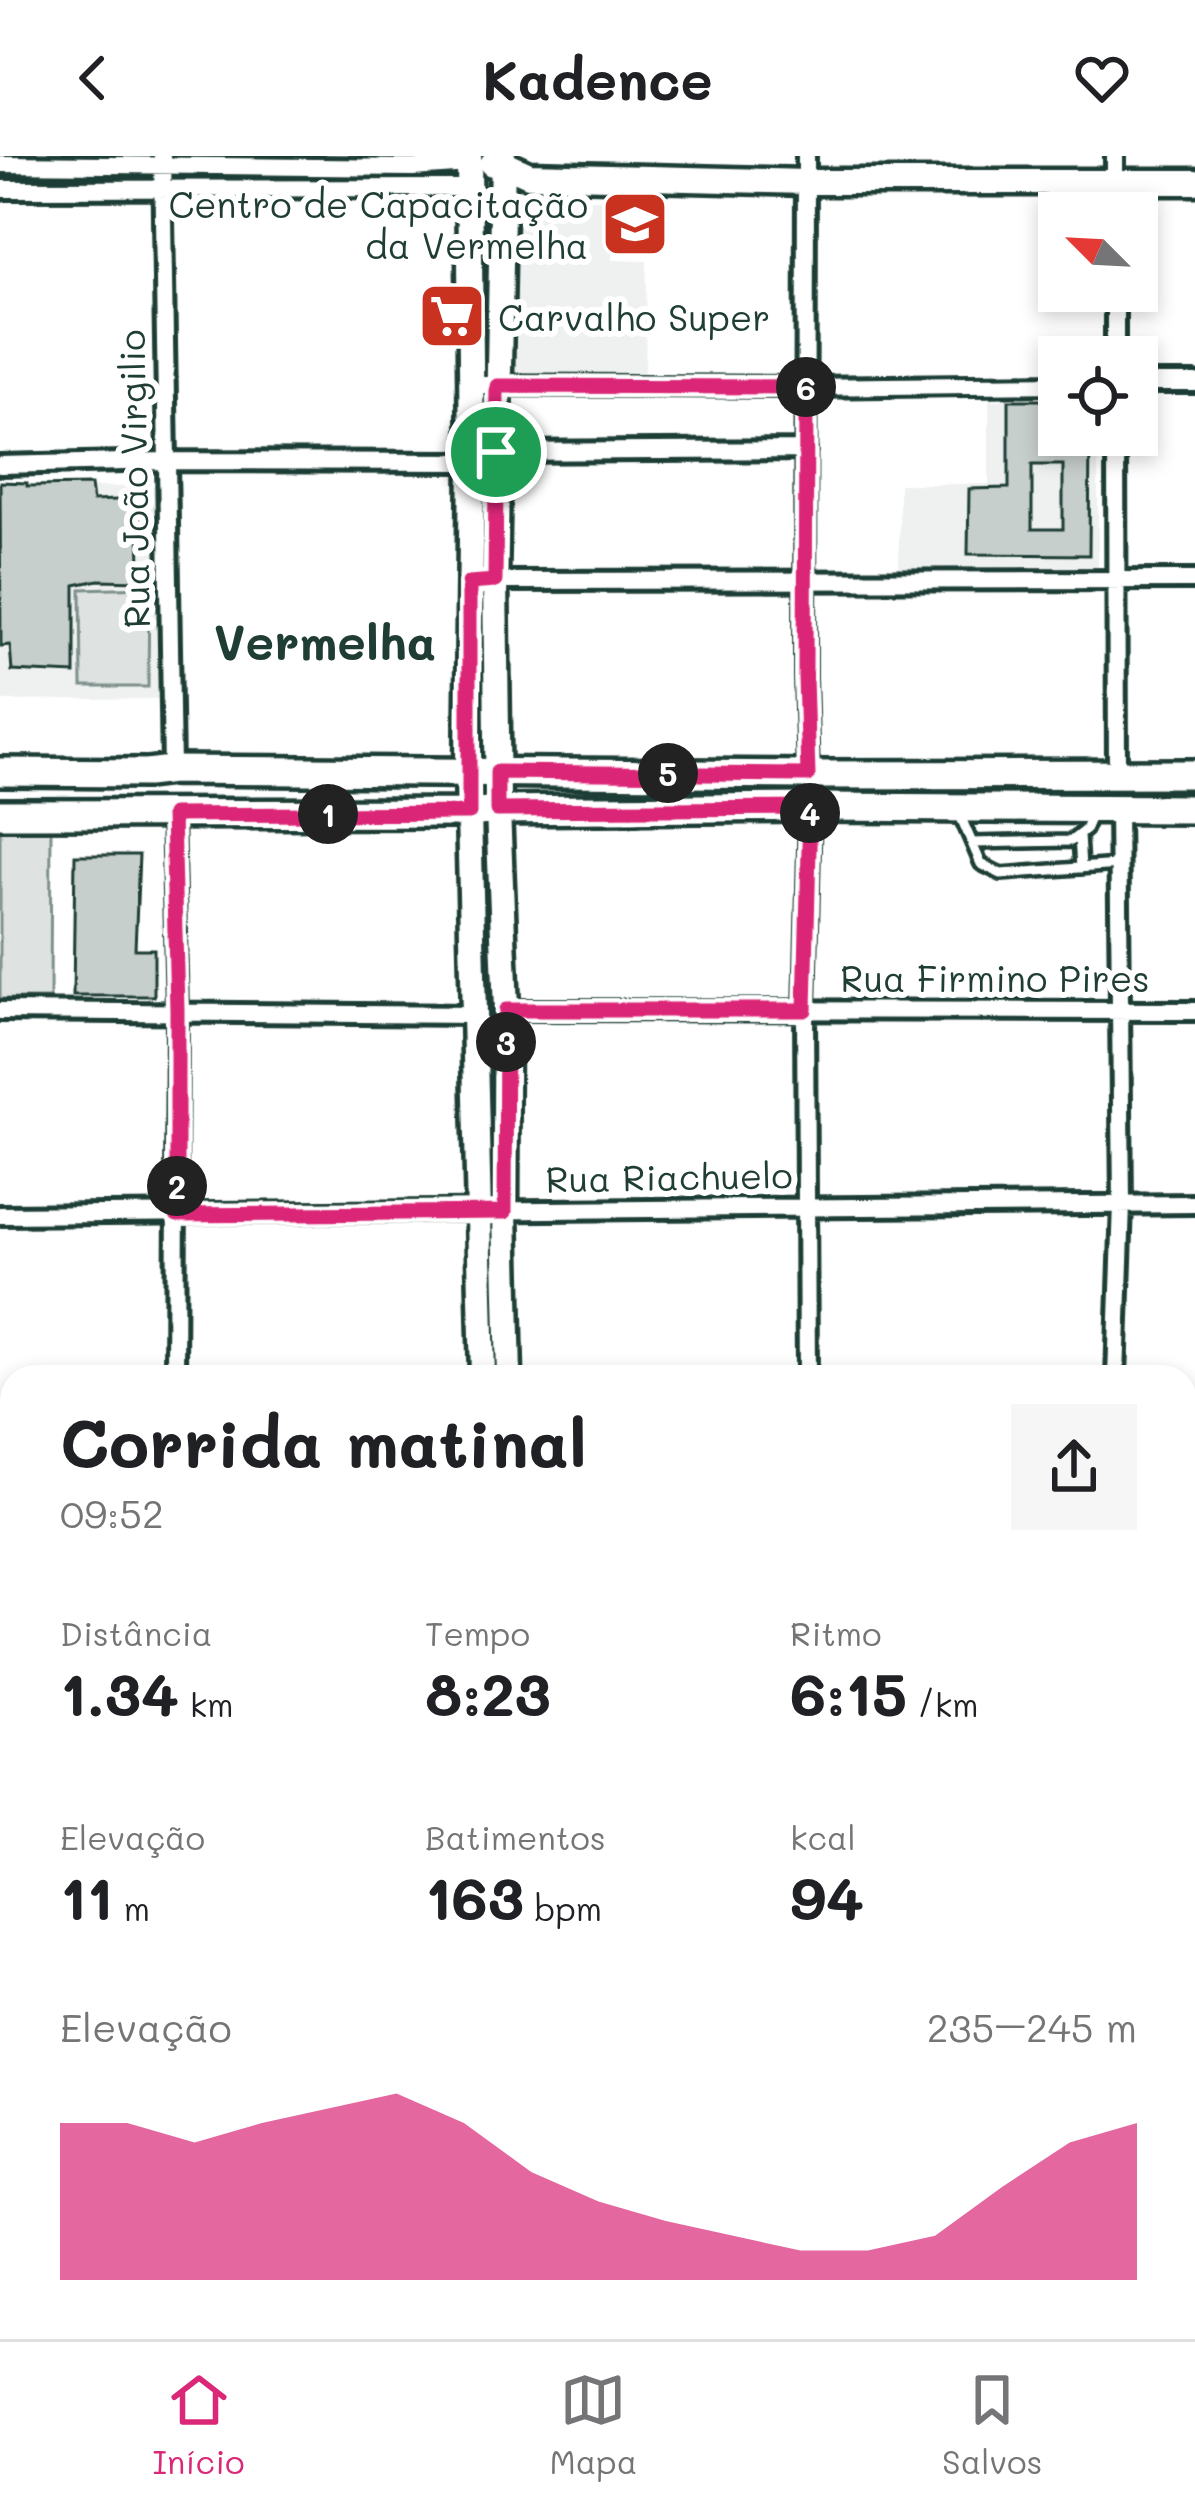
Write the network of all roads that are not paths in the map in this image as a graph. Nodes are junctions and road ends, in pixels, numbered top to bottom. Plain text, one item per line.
1 (502, 160) edge
2 (162, 161) edge
3 (0, 164) edge
4 (1115, 168) edge
5 (469, 169) edge
6 (806, 169) edge
7 (529, 176) junction
8 (1195, 182) edge
9 (162, 187) junction
10 (0, 189) edge
11 (502, 191) junction
12 (1158, 383) edge
13 (1195, 383) edge
14 (1038, 384) edge
15 (484, 386) junction
16 (806, 387) junction
17 (806, 450) junction
18 (496, 452) junction
19 (1116, 456) edge
20 (165, 461) junction
21 (472, 462) junction
22 (0, 465) edge
23 (804, 578) junction
24 (1117, 578) junction
25 (1195, 580) edge
26 (495, 581) junction
27 (469, 583) junction
28 (172, 770) junction
29 (0, 772) edge
30 (468, 772) junction
31 (497, 772) junction
32 (1195, 774) edge
33 (808, 775) junction
34 (1117, 775) junction
35 (810, 808) junction
36 (957, 808) junction
37 (1106, 808) junction
38 (1195, 809) edge
39 (483, 812) junction
40 (0, 814) edge
41 (172, 815) junction
42 (1079, 836) junction
43 (972, 843) junction
44 (1118, 865) junction
45 (1081, 868) junction
46 (177, 1010) junction
47 (506, 1010) junction
48 (805, 1010) junction
49 (0, 1011) edge
50 (1120, 1011) junction
51 (1195, 1011) edge
52 (476, 1015) junction
53 (1122, 1204) junction
54 (1195, 1204) edge
55 (808, 1208) junction
56 (478, 1212) junction
57 (505, 1212) junction
58 (0, 1215) edge
59 (177, 1215) junction
60 (176, 1365) edge
61 (483, 1365) edge
62 (509, 1365) edge
63 (807, 1365) edge
64 (1116, 1365) edge

1 - 5 street
1 - 7 street
1 - 11 street
2 - 3 street
2 - 5 street
2 - 9 street, Rua João Virgilio
4 - 6 street
4 - 8 street
5 - 9 street
5 - 11 street
5 - 15 street
6 - 7 street
6 - 16 street
7 - 11 street
9 - 10 street
9 - 20 street, Rua João Virgilio
11 - 15 street
12 - 13 street
14 - 16 street
15 - 16 street
15 - 18 street
15 - 21 street
16 - 17 street
17 - 18 street
17 - 23 street
18 - 26 street
19 - 24 street
20 - 21 street
20 - 22 street
20 - 28 street, Rua João Virgilio
21 - 27 street
23 - 24 street
23 - 26 street
23 - 33 street
24 - 25 street
24 - 34 street
26 - 27 street
26 - 31 street
27 - 30 street
28 - 29 main road
28 - 30 main road
30 - 31 main road
30 - 39 street
31 - 33 main road
31 - 39 street
32 - 34 main road
33 - 34 main road
35 - 36 main road
35 - 39 main road
35 - 48 street
36 - 37 main road
36 - 43 lane
37 - 38 main road
37 - 42 lane
37 - 44 street
39 - 41 main road
39 - 47 street
39 - 52 street
40 - 41 main road
41 - 46 street
42 - 43 lane
42 - 45 lane
43 - 45 lane
44 - 45 lane
44 - 50 street
46 - 49 street
46 - 52 street
46 - 59 street
47 - 48 street, Rua Firmino Pires
47 - 57 street
48 - 50 street, Rua Firmino Pires
48 - 55 street
50 - 51 street, Rua Firmino Pires
50 - 53 street
52 - 56 street
53 - 54 street, Rua Riachuelo
53 - 55 street, Rua Riachuelo
53 - 64 street
55 - 57 street, Rua Riachuelo
55 - 63 street
56 - 57 street, Rua Riachuelo
56 - 59 street, Rua Riachuelo
56 - 61 street
57 - 62 street
58 - 59 street, Rua Riachuelo
59 - 60 street

